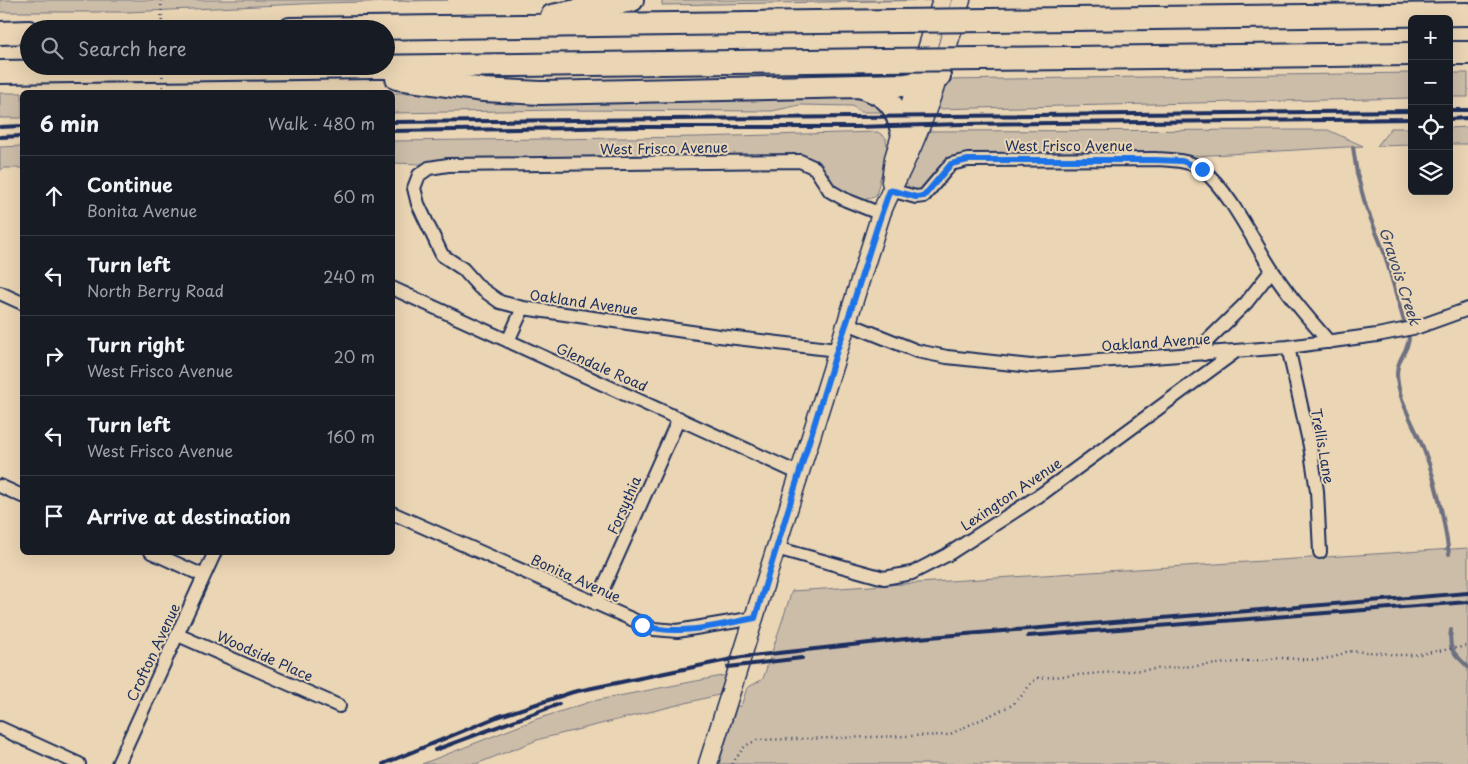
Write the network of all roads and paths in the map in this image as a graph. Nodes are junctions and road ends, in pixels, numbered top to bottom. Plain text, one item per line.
1 (161, 0) edge
2 (632, 0) edge
3 (942, 0) edge
4 (961, 0) edge
5 (1468, 14) edge
6 (162, 20) edge
7 (507, 26) junction
8 (395, 28) edge
9 (20, 32) edge
10 (0, 33) edge
11 (1453, 53) edge
12 (1468, 53) edge
13 (1408, 54) edge
14 (395, 67) edge
15 (0, 72) edge
16 (20, 72) edge
17 (162, 75) edge
18 (375, 75) edge
19 (939, 76) junction
20 (916, 85) junction
21 (859, 86) junction
22 (163, 90) edge
23 (902, 131) junction
24 (429, 168) joint
25 (890, 190) junction
26 (881, 214) junction
27 (1272, 270) junction
28 (395, 289) edge
29 (0, 293) edge
30 (20, 302) edge
31 (523, 308) junction
32 (1468, 308) edge
33 (847, 323) junction
34 (508, 341) junction
35 (1330, 342) junction
36 (1288, 347) junction
37 (837, 350) junction
38 (1236, 351) junction
39 (1204, 354) junction
40 (679, 418) junction
41 (800, 474) junction
42 (0, 486) edge
43 (20, 495) edge
44 (395, 514) edge
45 (776, 548) junction
46 (1320, 552) dead end
47 (158, 555) edge
48 (214, 555) edge
49 (204, 576) junction
50 (596, 604) junction
51 (755, 618) junction
52 (178, 635) junction
53 (1468, 646) edge
54 (339, 706) dead end
55 (0, 728) edge
56 (79, 764) edge
57 (118, 764) edge
58 (708, 764) edge
59 (732, 764) edge

1 - 6 path
2 - 7 highway
3 - 20 main road
4 - 19 main road
5 - 7 highway, bridge
7 - 8 highway
9 - 10 highway
11 - 12 highway
13 - 14 highway, bridge
15 - 16 highway
17 - 22 path, bridge
18 - 21 highway
19 - 20 highway
19 - 25 main road
20 - 21 highway
20 - 23 main road
21 - 23 highway
23 - 25 main road
24 - 26 street, West Frisco Avenue
24 - 31 street, Oakland Avenue
25 - 26 main road
25 - 27 street, West Frisco Avenue
26 - 33 main road
27 - 35 street
27 - 39 street
28 - 34 street, Glendale Road
29 - 30 street
31 - 34 street
31 - 37 street, Oakland Avenue
32 - 35 street, Oakland Avenue
33 - 37 main road
33 - 39 street, Oakland Avenue
34 - 40 street, Glendale Road
35 - 36 street, Oakland Avenue
36 - 38 street, Oakland Avenue
36 - 46 street, Trellis Lane
37 - 41 main road
38 - 39 street, Oakland Avenue
38 - 45 street, Lexington Avenue
40 - 41 street, Glendale Road
40 - 50 street, Forsythia
41 - 45 main road
42 - 43 street
44 - 50 street, Bonita Avenue
45 - 51 main road
47 - 49 street
48 - 49 street, Crofton Avenue
49 - 52 street, Crofton Avenue
50 - 51 street, Bonita Avenue
51 - 58 main road
52 - 54 street, Woodside Place
52 - 57 street, Crofton Avenue
53 - 59 path
55 - 56 street

